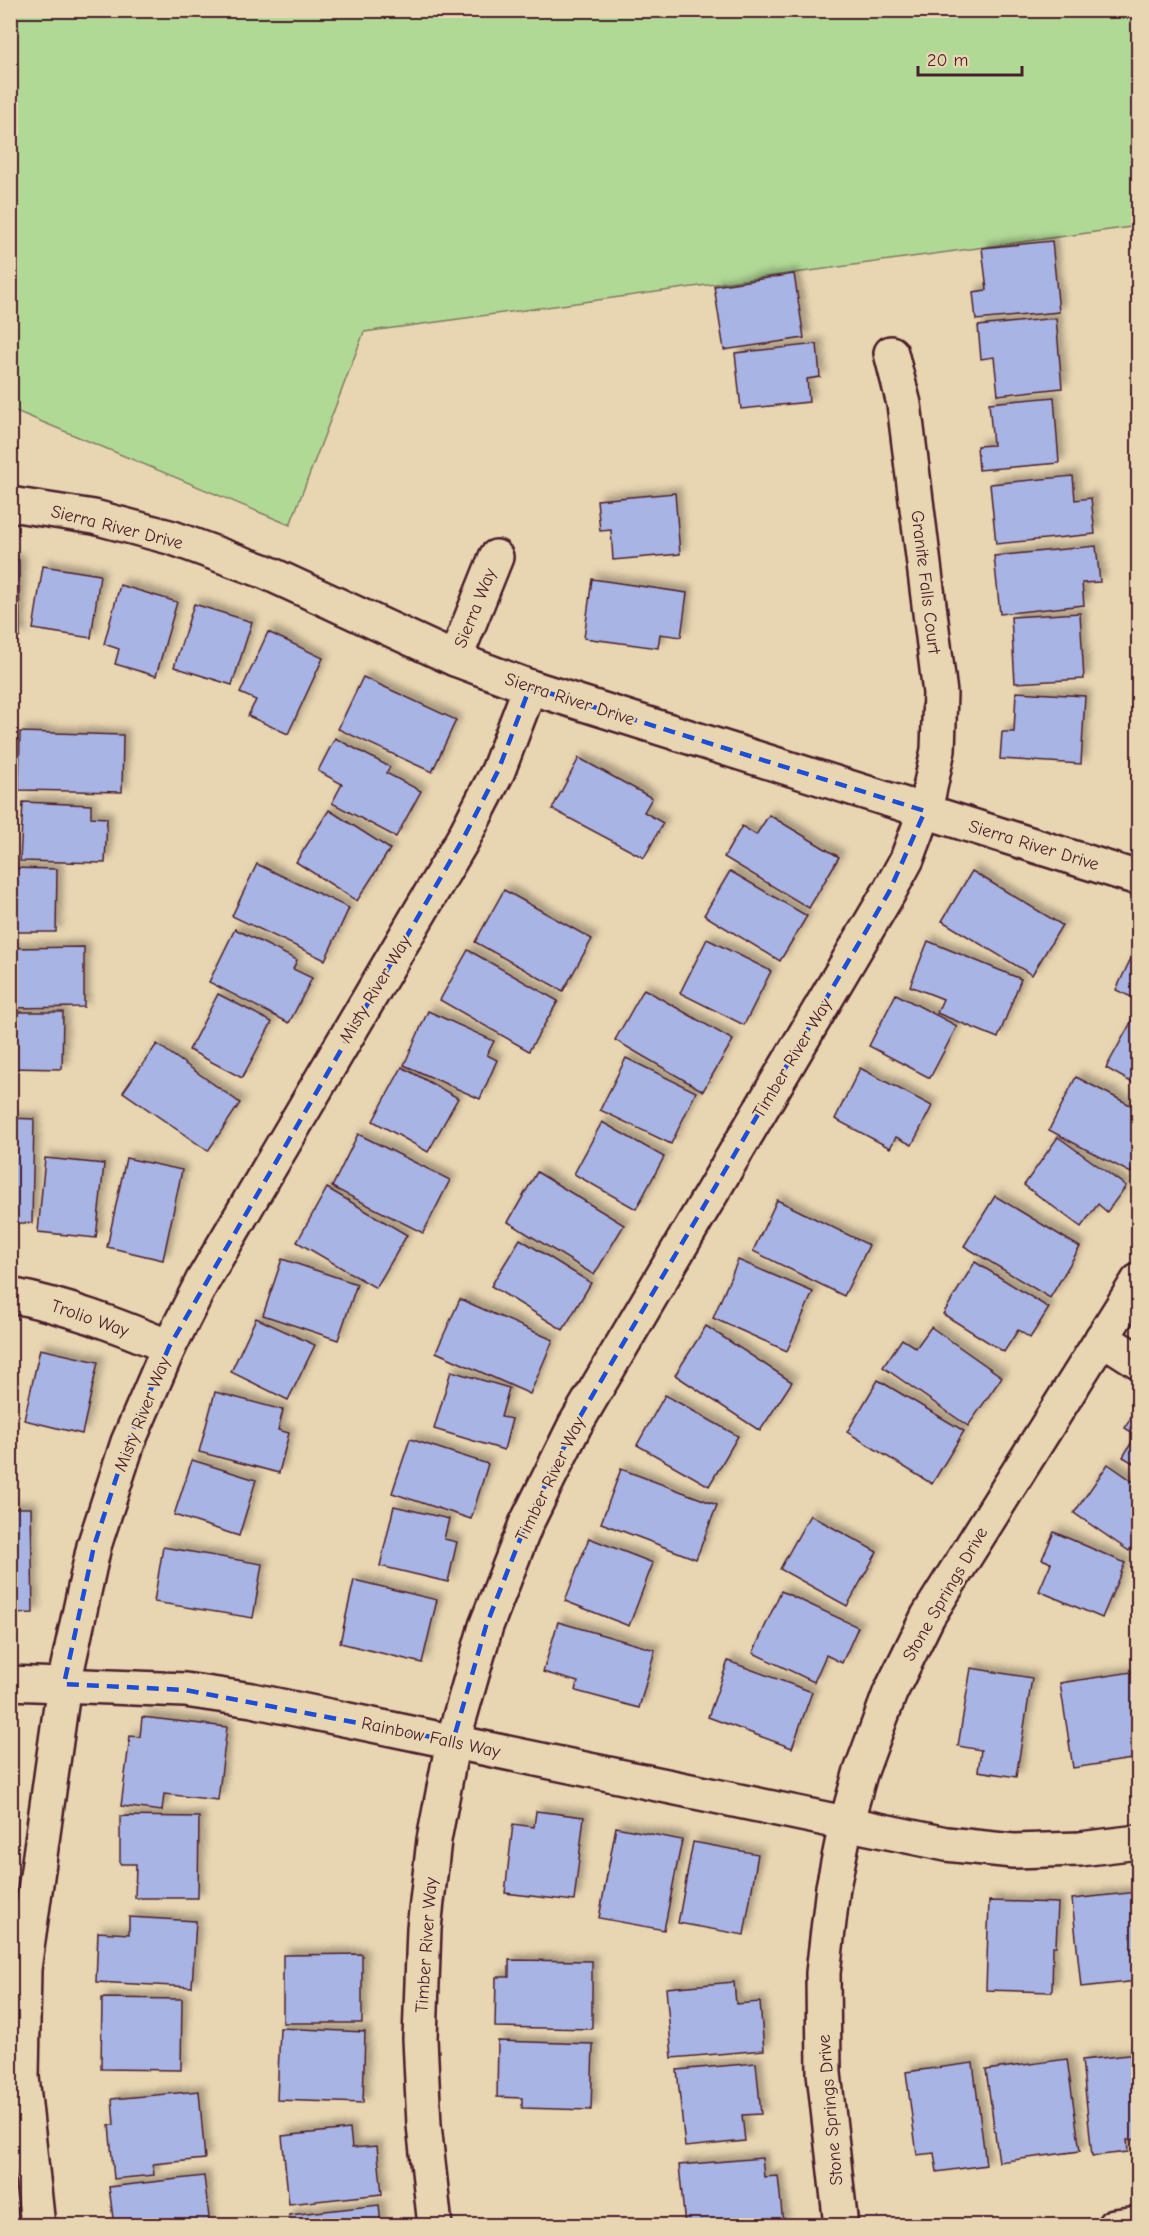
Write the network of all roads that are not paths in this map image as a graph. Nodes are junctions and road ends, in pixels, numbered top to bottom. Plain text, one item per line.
1 (891, 353) dead end
2 (10, 504) edge
3 (496, 557) dead end
4 (454, 659) junction
5 (530, 687) junction
6 (925, 811) junction
7 (1138, 878) edge
8 (1138, 1281) edge
9 (10, 1295) edge
10 (1102, 1338) junction
11 (169, 1347) junction
12 (1138, 1361) edge
13 (10, 1683) edge
14 (64, 1684) junction
15 (453, 1741) junction
16 (846, 1824) junction
17 (1138, 1842) edge
18 (16, 2077) edge
19 (1138, 2223) edge
20 (38, 2226) edge
21 (435, 2226) edge
22 (841, 2226) edge
23 (1114, 2226) edge

1 - 6 street, Granite Falls Court
2 - 4 street, Sierra River Drive
3 - 4 street, Sierra Way
4 - 5 street, Sierra River Drive
5 - 6 street, Sierra River Drive
5 - 11 street, Misty River Way
6 - 7 street, Sierra River Drive
6 - 15 street, Timber River Way
8 - 10 street, Stone Springs Drive
9 - 11 street, Trolio Way
10 - 12 street
10 - 16 street, Stone Springs Drive
11 - 14 street, Misty River Way
13 - 14 street, Rainbow Falls Way
14 - 15 street, Rainbow Falls Way
14 - 18 street, Misty River Way
15 - 16 street, Rainbow Falls Way
15 - 21 street, Timber River Way
16 - 17 street, Rainbow Falls Way
16 - 22 street, Stone Springs Drive
18 - 20 street, Misty River Way
19 - 23 street

